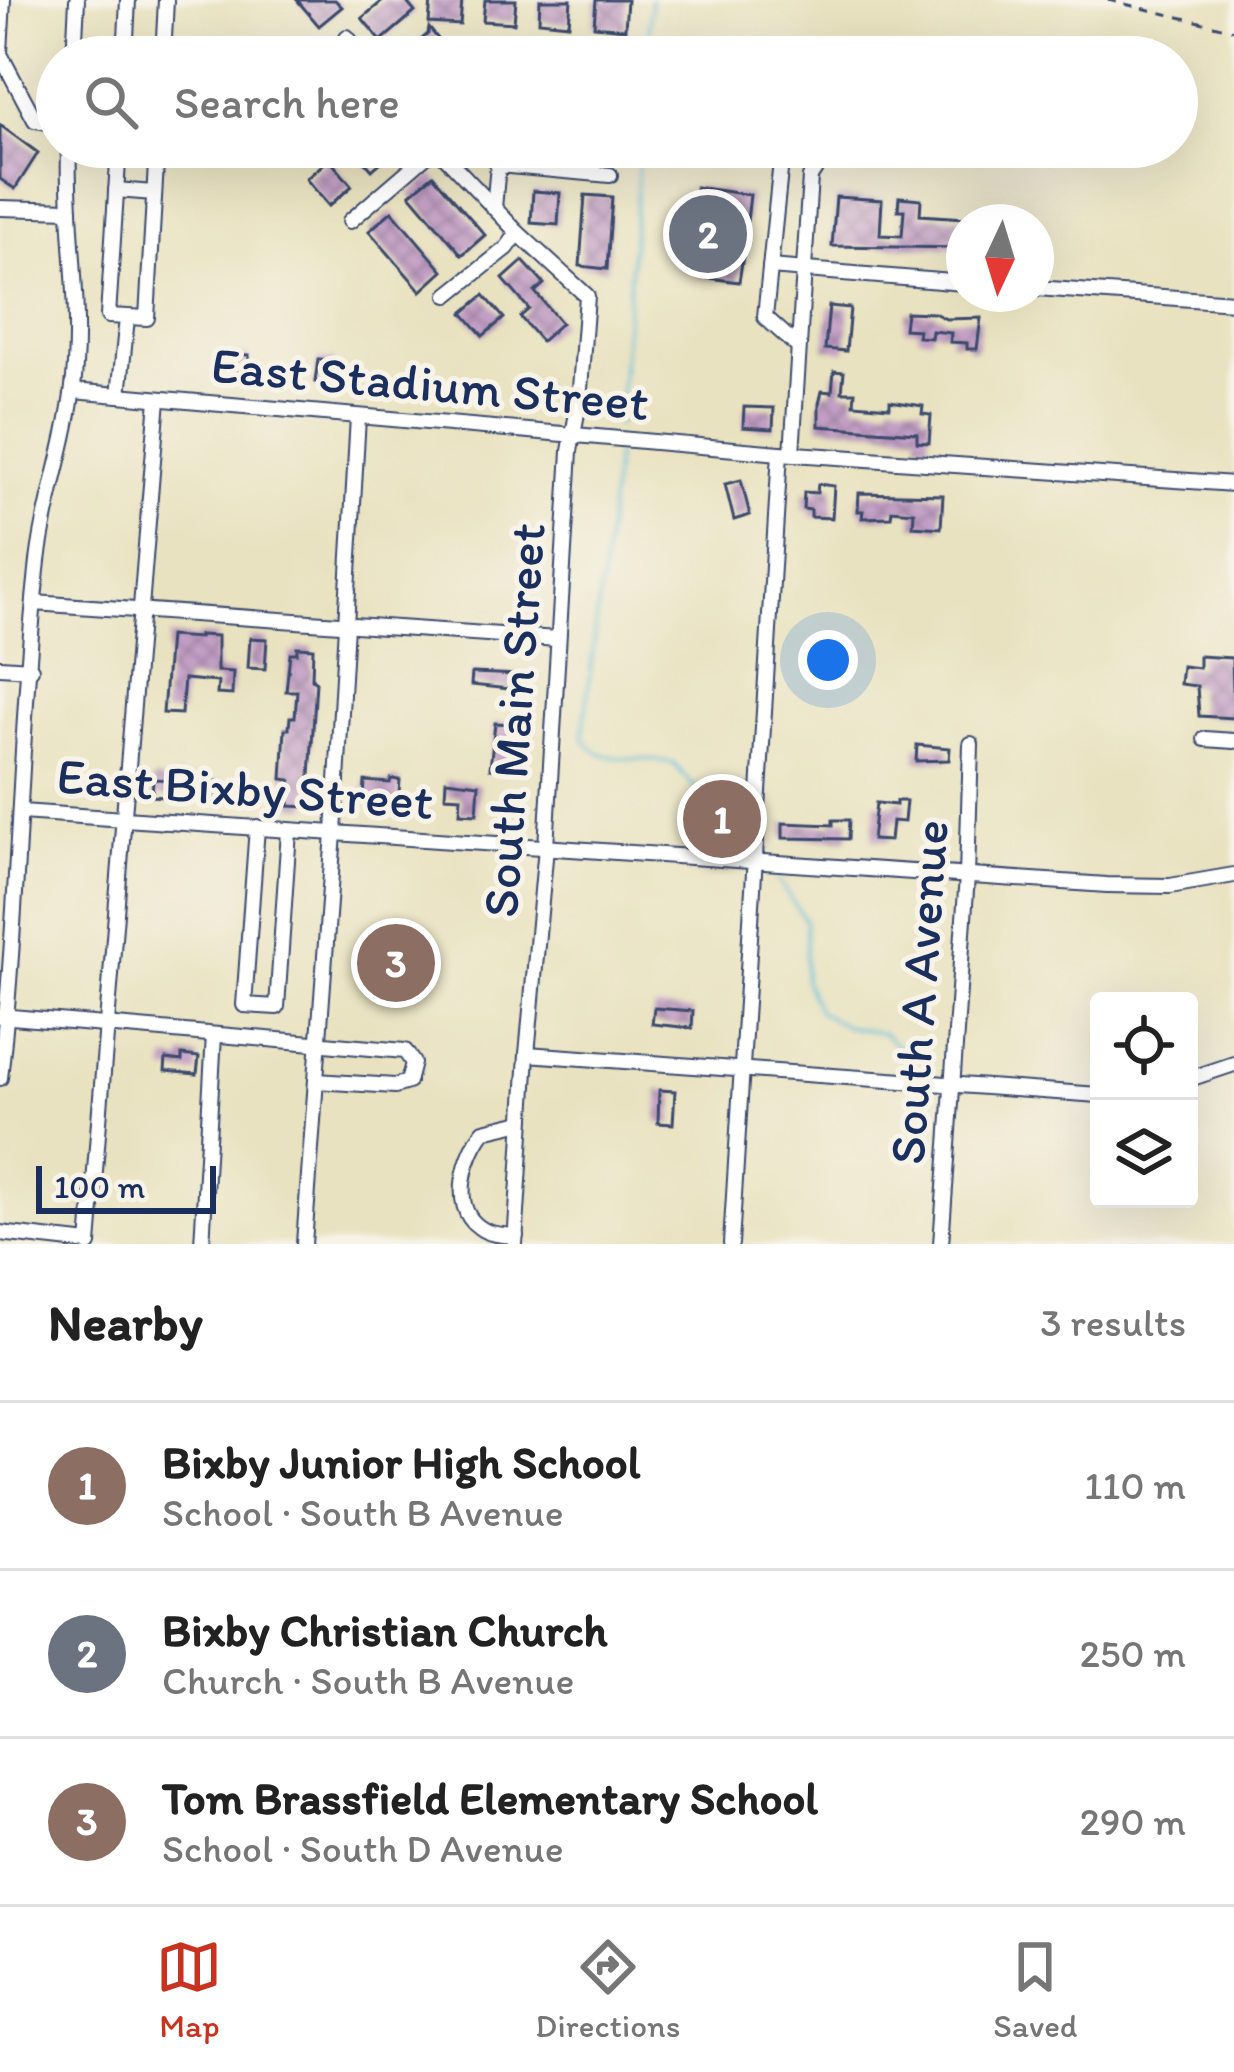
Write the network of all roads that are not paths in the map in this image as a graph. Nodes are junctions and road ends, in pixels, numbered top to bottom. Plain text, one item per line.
1 (3, 0) edge
2 (77, 0) edge
3 (128, 0) edge
4 (166, 0) edge
5 (75, 36) edge
6 (126, 36) edge
7 (164, 36) edge
8 (0, 53) edge
9 (36, 120) edge
10 (69, 168) edge
11 (118, 168) edge
12 (156, 168) edge
13 (412, 168) edge
14 (456, 168) edge
15 (498, 168) edge
16 (532, 168) edge
17 (815, 168) edge
18 (780, 171) dead end
19 (610, 175) dead end
20 (116, 190) junction
21 (154, 193) junction
22 (0, 208) edge
23 (494, 208) junction
24 (70, 210) junction
25 (350, 221) dead end
26 (518, 233) junction
27 (770, 267) junction
28 (802, 271) junction
29 (946, 282) edge
30 (1054, 289) edge
31 (448, 296) dead end
32 (1234, 302) edge
33 (127, 318) junction
34 (797, 346) junction
35 (73, 391) junction
36 (119, 395) junction
37 (158, 399) junction
38 (358, 417) junction
39 (574, 434) junction
40 (786, 453) junction
41 (1234, 484) edge
42 (34, 603) junction
43 (139, 611) junction
44 (346, 625) junction
45 (558, 639) junction
46 (0, 667) edge
47 (31, 669) junction
48 (1205, 739) dead end
49 (1234, 741) edge
50 (971, 744) dead end
51 (21, 812) junction
52 (123, 819) junction
53 (257, 827) junction
54 (289, 831) junction
55 (334, 833) junction
56 (546, 847) junction
57 (756, 862) junction
58 (1234, 875) edge
59 (967, 876) junction
60 (4, 976) edge
61 (244, 1005) junction
62 (3, 1016) edge
63 (108, 1024) junction
64 (214, 1035) junction
65 (241, 1036) junction
66 (318, 1043) junction
67 (526, 1054) junction
68 (1, 1060) edge
69 (1234, 1064) edge
70 (743, 1068) junction
71 (1198, 1076) edge
72 (0, 1078) edge
73 (316, 1081) junction
74 (952, 1083) junction
75 (1090, 1094) edge
76 (522, 1122) junction
77 (0, 1233) edge
78 (515, 1240) edge
79 (88, 1244) edge
80 (202, 1244) edge
81 (304, 1244) edge
82 (731, 1244) edge
83 (941, 1244) edge

1 - 8 street
2 - 5 street
3 - 6 street
4 - 7 street
8 - 9 street
10 - 24 street
11 - 20 street
12 - 21 street
13 - 25 street
14 - 23 street
15 - 23 street
16 - 19 street
17 - 28 street
18 - 27 street
20 - 21 street
20 - 33 street
21 - 33 street
22 - 24 street
23 - 26 street
24 - 35 street
26 - 31 street
26 - 39 street, South Main Street
27 - 28 street
27 - 34 street
28 - 29 street
28 - 34 street
30 - 32 street
33 - 36 street
34 - 40 street
35 - 36 street, East Stadium Street
35 - 42 street
36 - 37 street, East Stadium Street
37 - 38 street, East Stadium Street
37 - 43 street
38 - 39 street, East Stadium Street
38 - 44 street
39 - 40 street, East Stadium Street
39 - 45 street, South Main Street
40 - 41 street, East Stadium Street
40 - 57 street
42 - 43 street
42 - 47 street
43 - 44 street
43 - 52 street
44 - 45 street
44 - 55 street
45 - 56 street, South Main Street
46 - 47 street
47 - 51 street
48 - 49 street
50 - 59 street, South A Avenue
51 - 52 street, East Bixby Street
51 - 60 street
52 - 53 street, East Bixby Street
52 - 63 street
53 - 54 street, East Bixby Street
53 - 61 street
54 - 55 street, East Bixby Street
54 - 61 street
55 - 56 street, East Bixby Street
55 - 66 street
56 - 57 street, East Bixby Street
56 - 67 street, South Main Street
57 - 59 street, East Bixby Street
57 - 70 street
58 - 59 street, East Bixby Street
59 - 74 street, South A Avenue
60 - 62 street
61 - 65 street
62 - 63 street
62 - 68 street
63 - 64 street
63 - 79 street
64 - 65 street
64 - 80 street
65 - 66 street
66 - 73 street
66 - 73 street
67 - 70 street
67 - 76 street, South Main Street
68 - 72 street
69 - 71 street
70 - 74 street
70 - 82 street
73 - 81 street
74 - 75 street
74 - 83 street, South A Avenue
76 - 78 street, South Main Street
76 - 78 street
77 - 79 street

